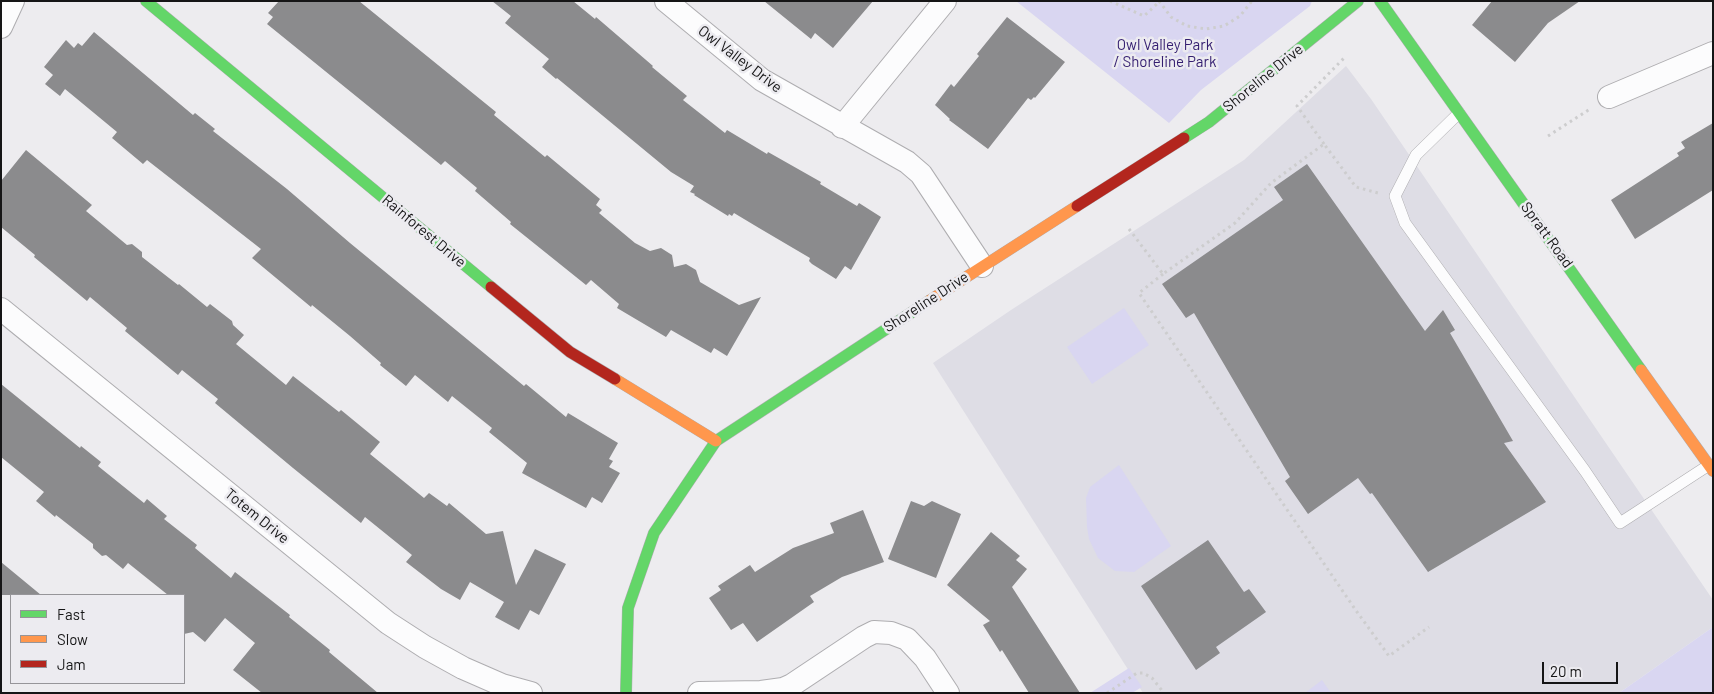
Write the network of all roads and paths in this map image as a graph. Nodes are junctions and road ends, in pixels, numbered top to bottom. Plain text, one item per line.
1 (13, 1) edge
2 (146, 1) edge
3 (666, 1) edge
4 (945, 1) edge
5 (1110, 1) edge
6 (1252, 1) edge
7 (1358, 1) edge
8 (1380, 1) edge
9 (1159, 2) edge
10 (1, 27) edge
11 (1713, 53) edge
12 (1346, 56) dead end
13 (1609, 97) joint
14 (1459, 112) junction
15 (842, 127) junction
16 (1548, 136) dead end
17 (1324, 144) junction
18 (1395, 196) junction
19 (1130, 229) dead end
20 (982, 266) junction
21 (1163, 274) junction
22 (1, 309) edge
23 (716, 441) junction
24 (1711, 468) edge
25 (1429, 628) dead end
26 (531, 693) edge
27 (626, 693) edge
28 (699, 693) edge
29 (948, 693) edge
30 (1107, 693) edge
31 (1164, 693) edge

1 - 10 street
2 - 23 street, Rainforest Drive
3 - 15 street, Owl Valley Drive
4 - 15 street
5 - 9 path
6 - 9 path
7 - 20 street, Shoreline Drive
8 - 14 street, Spratt Road
11 - 13 street
12 - 17 path
13 - 16 path
14 - 18 lane
14 - 24 street, Spratt Road
15 - 20 street, Owl Valley Drive
17 - 18 path
17 - 21 path
18 - 24 lane
19 - 21 path
20 - 23 street, Shoreline Drive
21 - 25 path
22 - 26 street, Totem Drive
23 - 27 street, Shoreline Drive
28 - 29 street
30 - 31 path

